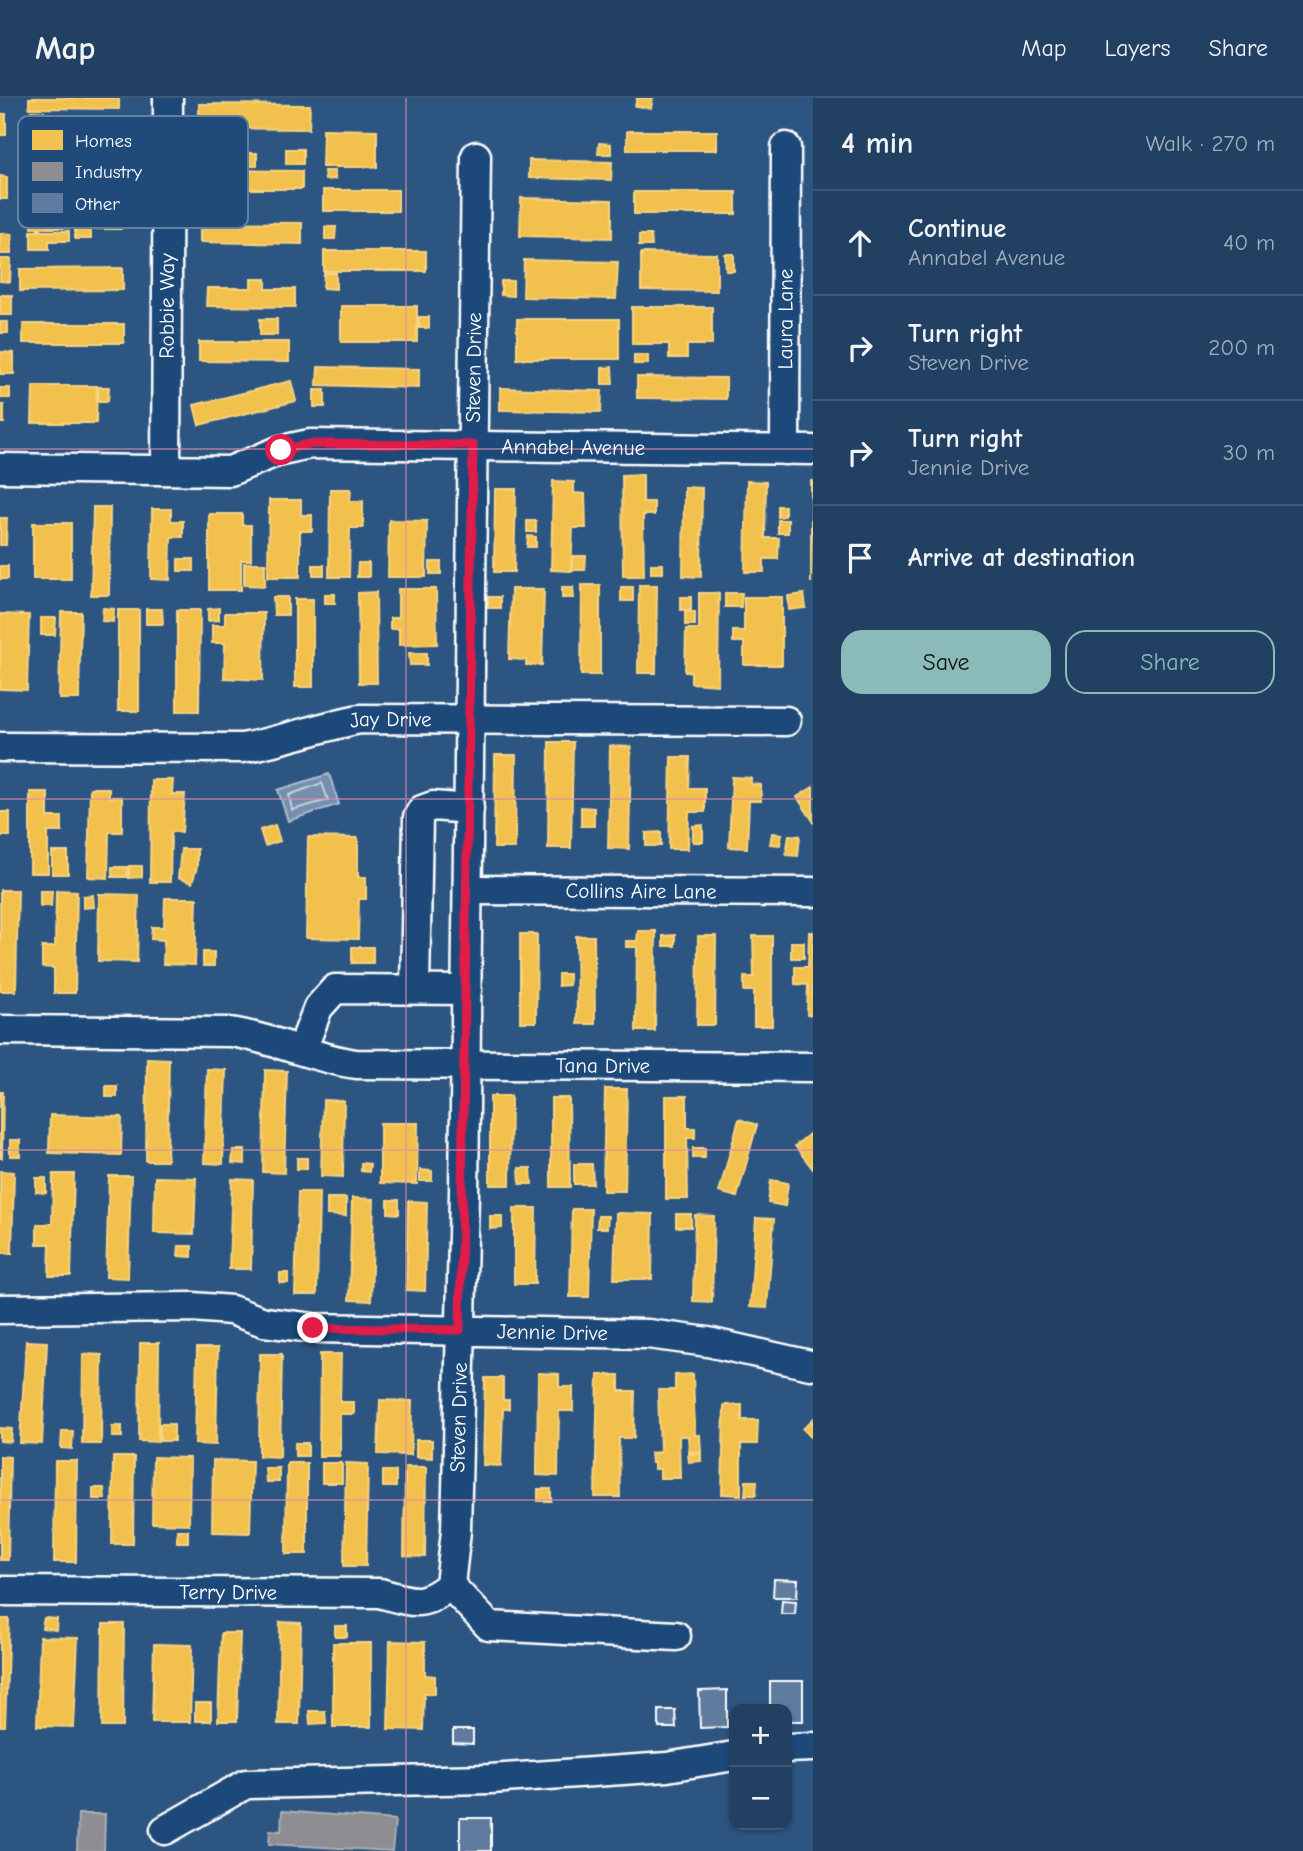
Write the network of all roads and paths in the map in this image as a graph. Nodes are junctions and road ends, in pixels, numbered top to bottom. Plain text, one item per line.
1 (168, 98) edge
2 (168, 116) edge
3 (786, 147) dead end
4 (476, 156) dead end
5 (167, 228) edge
6 (473, 445) junction
7 (785, 450) junction
8 (813, 450) edge
9 (0, 468) edge
10 (166, 470) junction
11 (470, 719) junction
12 (786, 721) dead end
13 (0, 747) edge
14 (469, 809) junction
15 (468, 890) junction
16 (813, 892) edge
17 (415, 989) junction
18 (467, 990) junction
19 (0, 1030) edge
20 (302, 1050) junction
21 (466, 1065) junction
22 (813, 1067) edge
23 (0, 1309) edge
24 (460, 1330) junction
25 (810, 1365) dead end
26 (450, 1585) junction
27 (0, 1591) edge
28 (676, 1636) dead end
29 (813, 1747) edge
30 (792, 1748) edge
31 (729, 1757) edge
32 (165, 1830) dead end

1 - 2 street, Robbie Way
3 - 7 street, Laura Lane
4 - 6 street, Steven Drive
5 - 10 street, Robbie Way
6 - 7 street, Annabel Avenue
6 - 10 street, Annabel Avenue
6 - 11 street, Steven Drive
7 - 8 street, Annabel Avenue
9 - 10 street, Annabel Avenue
11 - 12 street, Jay Drive
11 - 13 street, Jay Drive
11 - 14 street, Steven Drive
14 - 15 street, Steven Drive
14 - 17 street
15 - 16 street, Collins Aire Lane
15 - 18 street, Steven Drive
17 - 18 street
17 - 20 street
18 - 21 street, Steven Drive
19 - 20 street
20 - 21 street, Tana Drive
21 - 22 street, Tana Drive
21 - 24 street, Steven Drive
23 - 24 street, Jennie Drive
24 - 25 street, Jennie Drive
24 - 26 street, Steven Drive
26 - 27 street, Terry Drive
26 - 28 street
29 - 30 street
31 - 32 street

